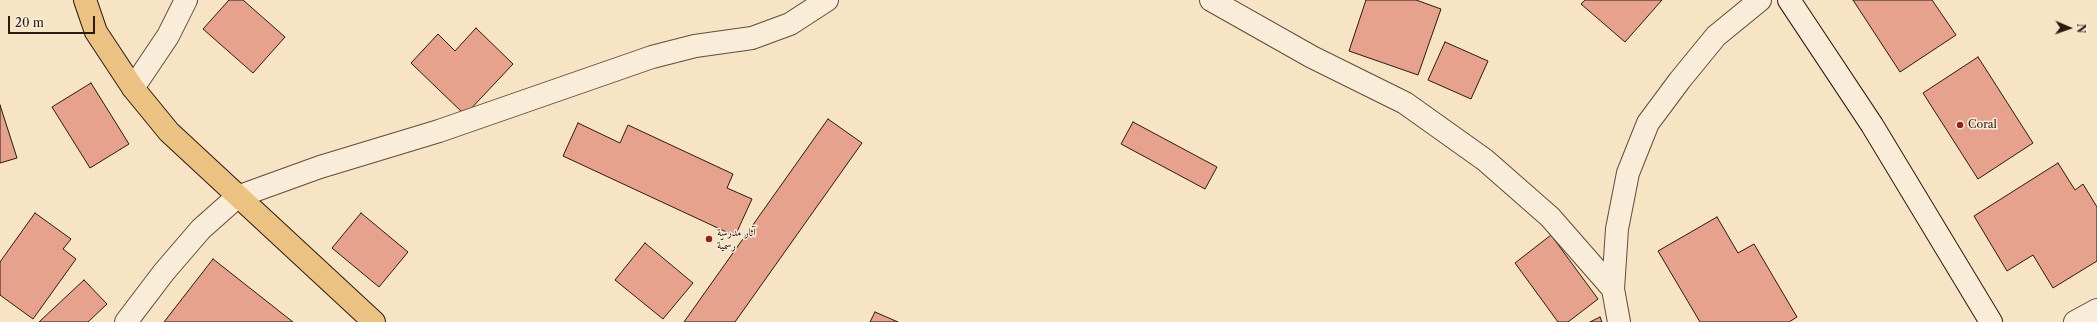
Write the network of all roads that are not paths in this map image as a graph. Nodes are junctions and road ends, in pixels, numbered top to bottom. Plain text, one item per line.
1 (85, 0) edge
2 (186, 0) edge
3 (827, 0) edge
4 (1211, 0) edge
5 (1789, 0) edge
6 (1753, 2) edge
7 (133, 88) junction
8 (237, 197) junction
9 (1613, 289) junction
10 (2097, 310) edge
11 (126, 322) edge
12 (374, 322) edge
13 (1619, 322) edge
14 (1991, 322) edge
15 (2076, 322) edge

1 - 7 main road
2 - 7 street
3 - 8 street
4 - 9 street
5 - 14 street
6 - 9 street
7 - 8 main road
8 - 11 street
8 - 12 main road
9 - 13 street
10 - 15 street

